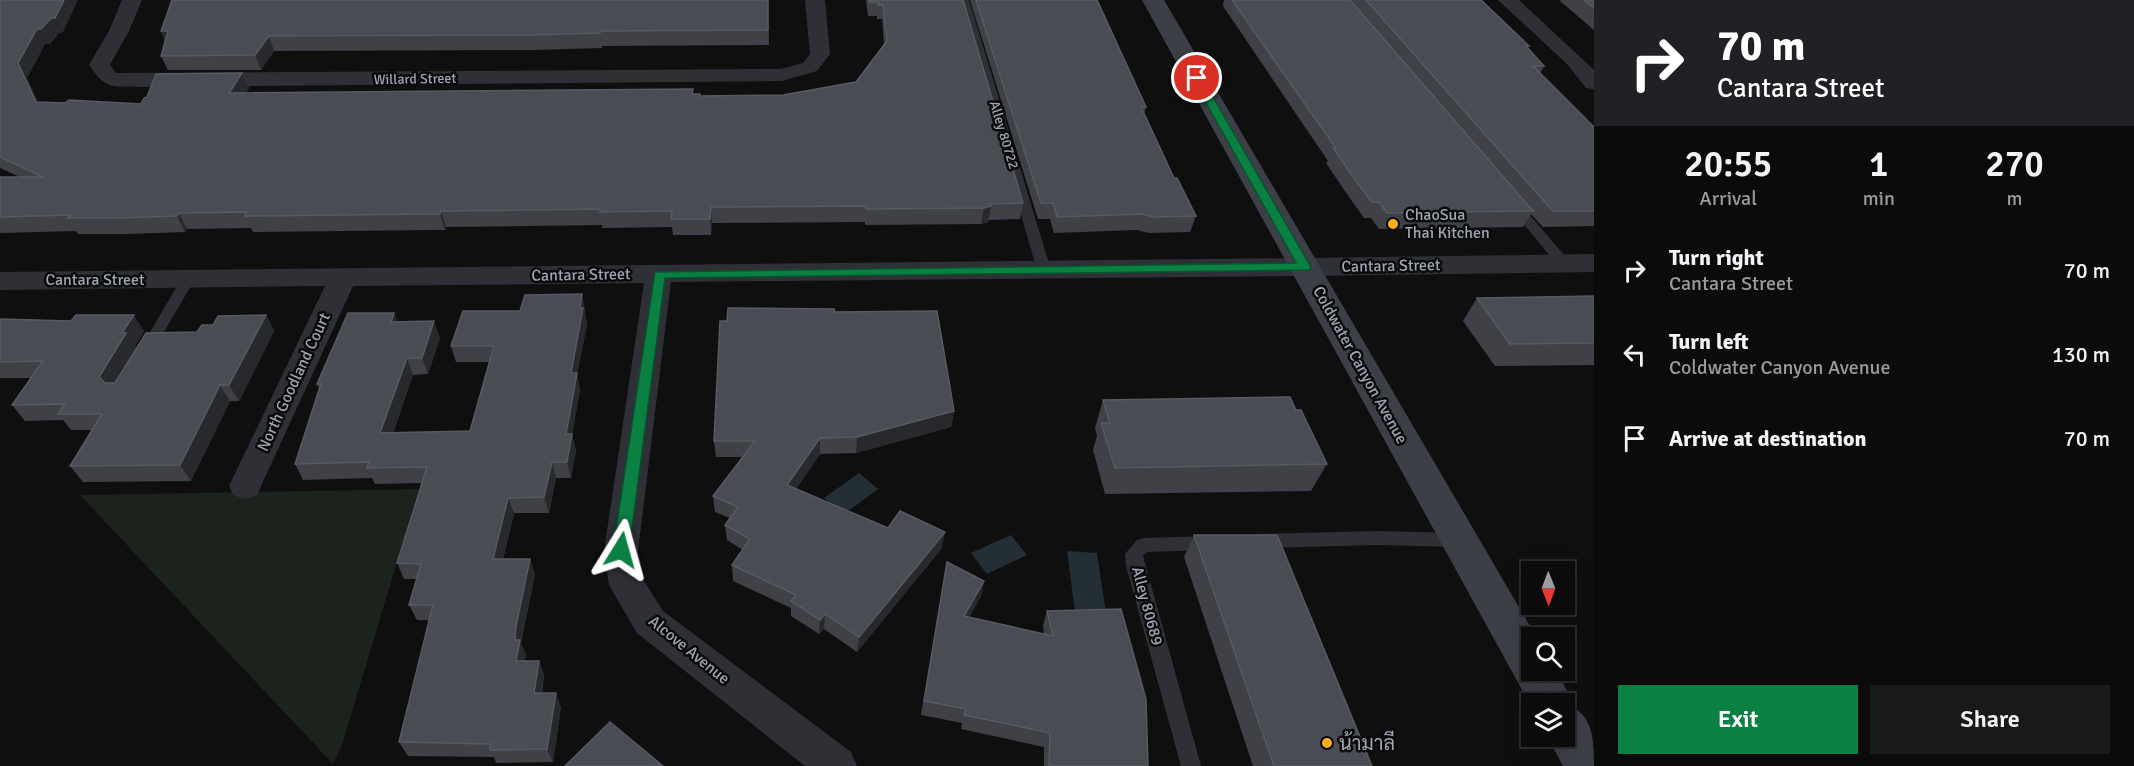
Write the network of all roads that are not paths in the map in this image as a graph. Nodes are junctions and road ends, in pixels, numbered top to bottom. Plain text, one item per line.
1 (132, 0) edge
2 (815, 0) edge
3 (964, 0) edge
4 (1153, 0) edge
5 (1508, 0) edge
6 (1594, 83) edge
7 (1508, 198) edge
8 (1594, 263) edge
9 (1564, 264) junction
10 (1305, 267) junction
11 (1044, 270) junction
12 (659, 274) junction
13 (343, 278) junction
14 (188, 279) junction
15 (0, 281) edge
16 (139, 363) edge
17 (245, 486) dead end
18 (1458, 540) junction
19 (1225, 542) edge
20 (1248, 542) edge
21 (1521, 650) edge
22 (1575, 744) edge
23 (837, 766) edge
24 (1191, 766) edge
25 (1588, 766) edge

1 - 2 street, Willard Street
3 - 11 lane, Alley 80722
4 - 10 main road, Coldwater Canyon Avenue
5 - 6 street
7 - 9 lane
8 - 9 street, Cantara Street
9 - 10 street, Cantara Street
10 - 11 street, Cantara Street
10 - 18 main road, Coldwater Canyon Avenue
11 - 12 street, Cantara Street
12 - 13 street, Cantara Street
12 - 23 street, Alcove Avenue
13 - 14 street, Cantara Street
13 - 17 street, North Goodland Court
14 - 15 street, Cantara Street
14 - 16 lane
18 - 20 lane
18 - 21 main road, Coldwater Canyon Avenue
19 - 24 lane, Alley 80689
22 - 25 main road

